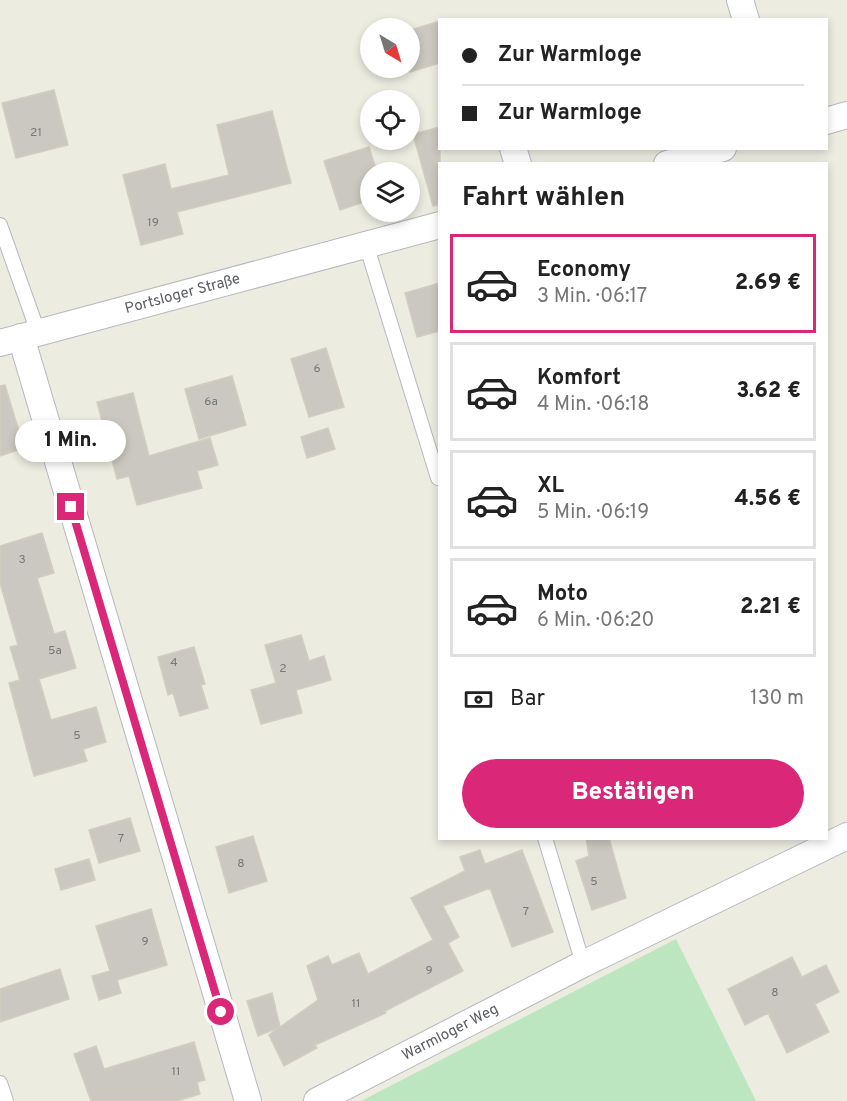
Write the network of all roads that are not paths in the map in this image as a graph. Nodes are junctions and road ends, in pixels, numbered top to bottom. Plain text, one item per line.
1 (740, 0) edge
2 (745, 18) edge
3 (847, 115) edge
4 (828, 120) edge
5 (716, 150) edge
6 (674, 162) edge
7 (0, 225) edge
8 (438, 226) edge
9 (366, 244) junction
10 (20, 337) edge
11 (438, 478) edge
12 (847, 836) edge
13 (546, 840) edge
14 (584, 964) junction
15 (0, 1083) edge
16 (6, 1101) edge
17 (248, 1101) edge
18 (317, 1101) edge

1 - 2 street
3 - 4 street
5 - 6 street
7 - 10 lane
8 - 9 street, Portsloger Straße
9 - 10 street, Portsloger Straße
9 - 11 lane
10 - 17 street
12 - 14 street, Warmloger Weg
13 - 14 lane
14 - 18 street, Warmloger Weg
15 - 16 lane

